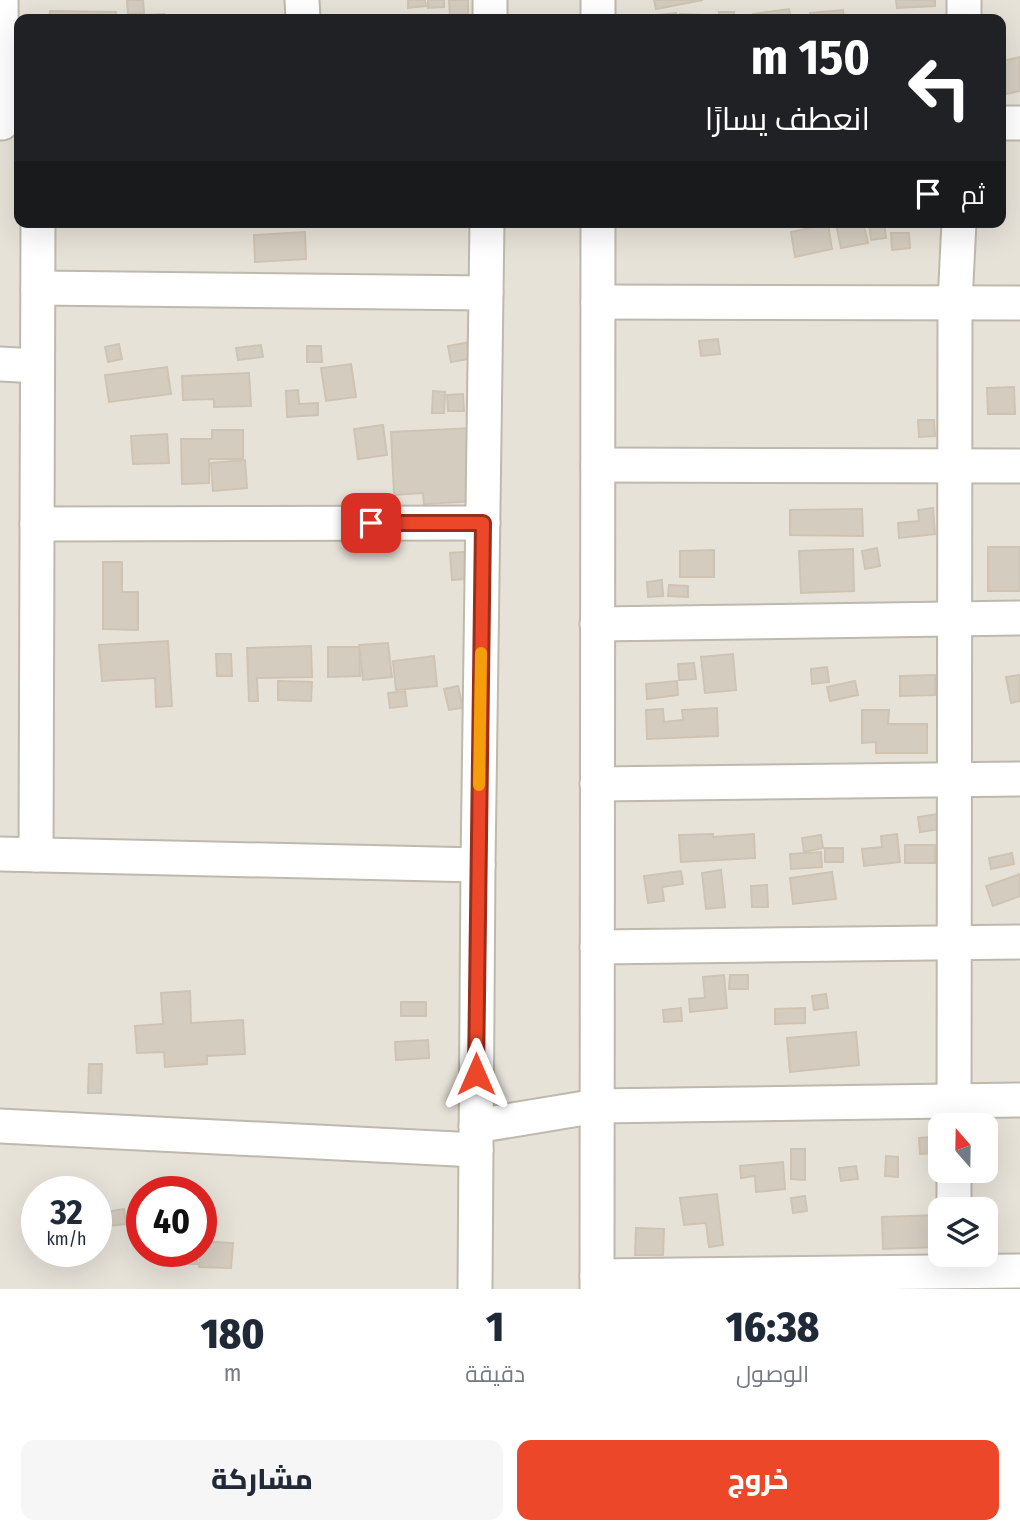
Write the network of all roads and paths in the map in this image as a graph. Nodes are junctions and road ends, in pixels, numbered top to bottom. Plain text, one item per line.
1 (1, 0) edge
2 (7, 123) edge
3 (38, 228) edge
4 (487, 228) edge
5 (598, 228) edge
6 (959, 228) edge
7 (38, 288) junction
8 (486, 293) junction
9 (598, 302) junction
10 (955, 303) junction
11 (1020, 303) edge
12 (0, 364) edge
13 (37, 366) junction
14 (598, 465) junction
15 (955, 466) junction
16 (1020, 466) edge
17 (483, 523) junction
18 (37, 524) junction
19 (1020, 618) edge
20 (955, 619) junction
21 (597, 624) junction
22 (1020, 779) edge
23 (954, 780) junction
24 (597, 784) junction
25 (0, 854) edge
26 (36, 855) junction
27 (478, 865) junction
28 (1020, 942) edge
29 (954, 943) junction
30 (597, 947) junction
31 (1020, 1100) edge
32 (597, 1106) junction
33 (954, 1113) edge
34 (0, 1126) edge
35 (476, 1138) junction
36 (1020, 1271) edge
37 (954, 1272) edge
38 (597, 1282) edge
39 (475, 1289) edge

1 - 2 street
3 - 7 street
4 - 8 street
5 - 9 street
6 - 10 street
7 - 8 street
7 - 13 street
8 - 17 street
9 - 10 street
9 - 14 street
10 - 11 street
10 - 15 street
12 - 13 street
13 - 18 street
14 - 15 street
14 - 21 street
15 - 16 street
15 - 20 street
17 - 18 street
17 - 27 street
18 - 26 street
19 - 20 street
20 - 21 street
20 - 23 street
21 - 24 street
22 - 23 street
23 - 24 street
23 - 29 street
24 - 30 street
25 - 26 street
26 - 27 street
27 - 35 street
28 - 29 street
29 - 30 street
29 - 33 street
30 - 32 street
31 - 33 street
32 - 33 street
32 - 35 street
32 - 38 street
34 - 35 street
35 - 39 street
36 - 37 street
37 - 38 street

